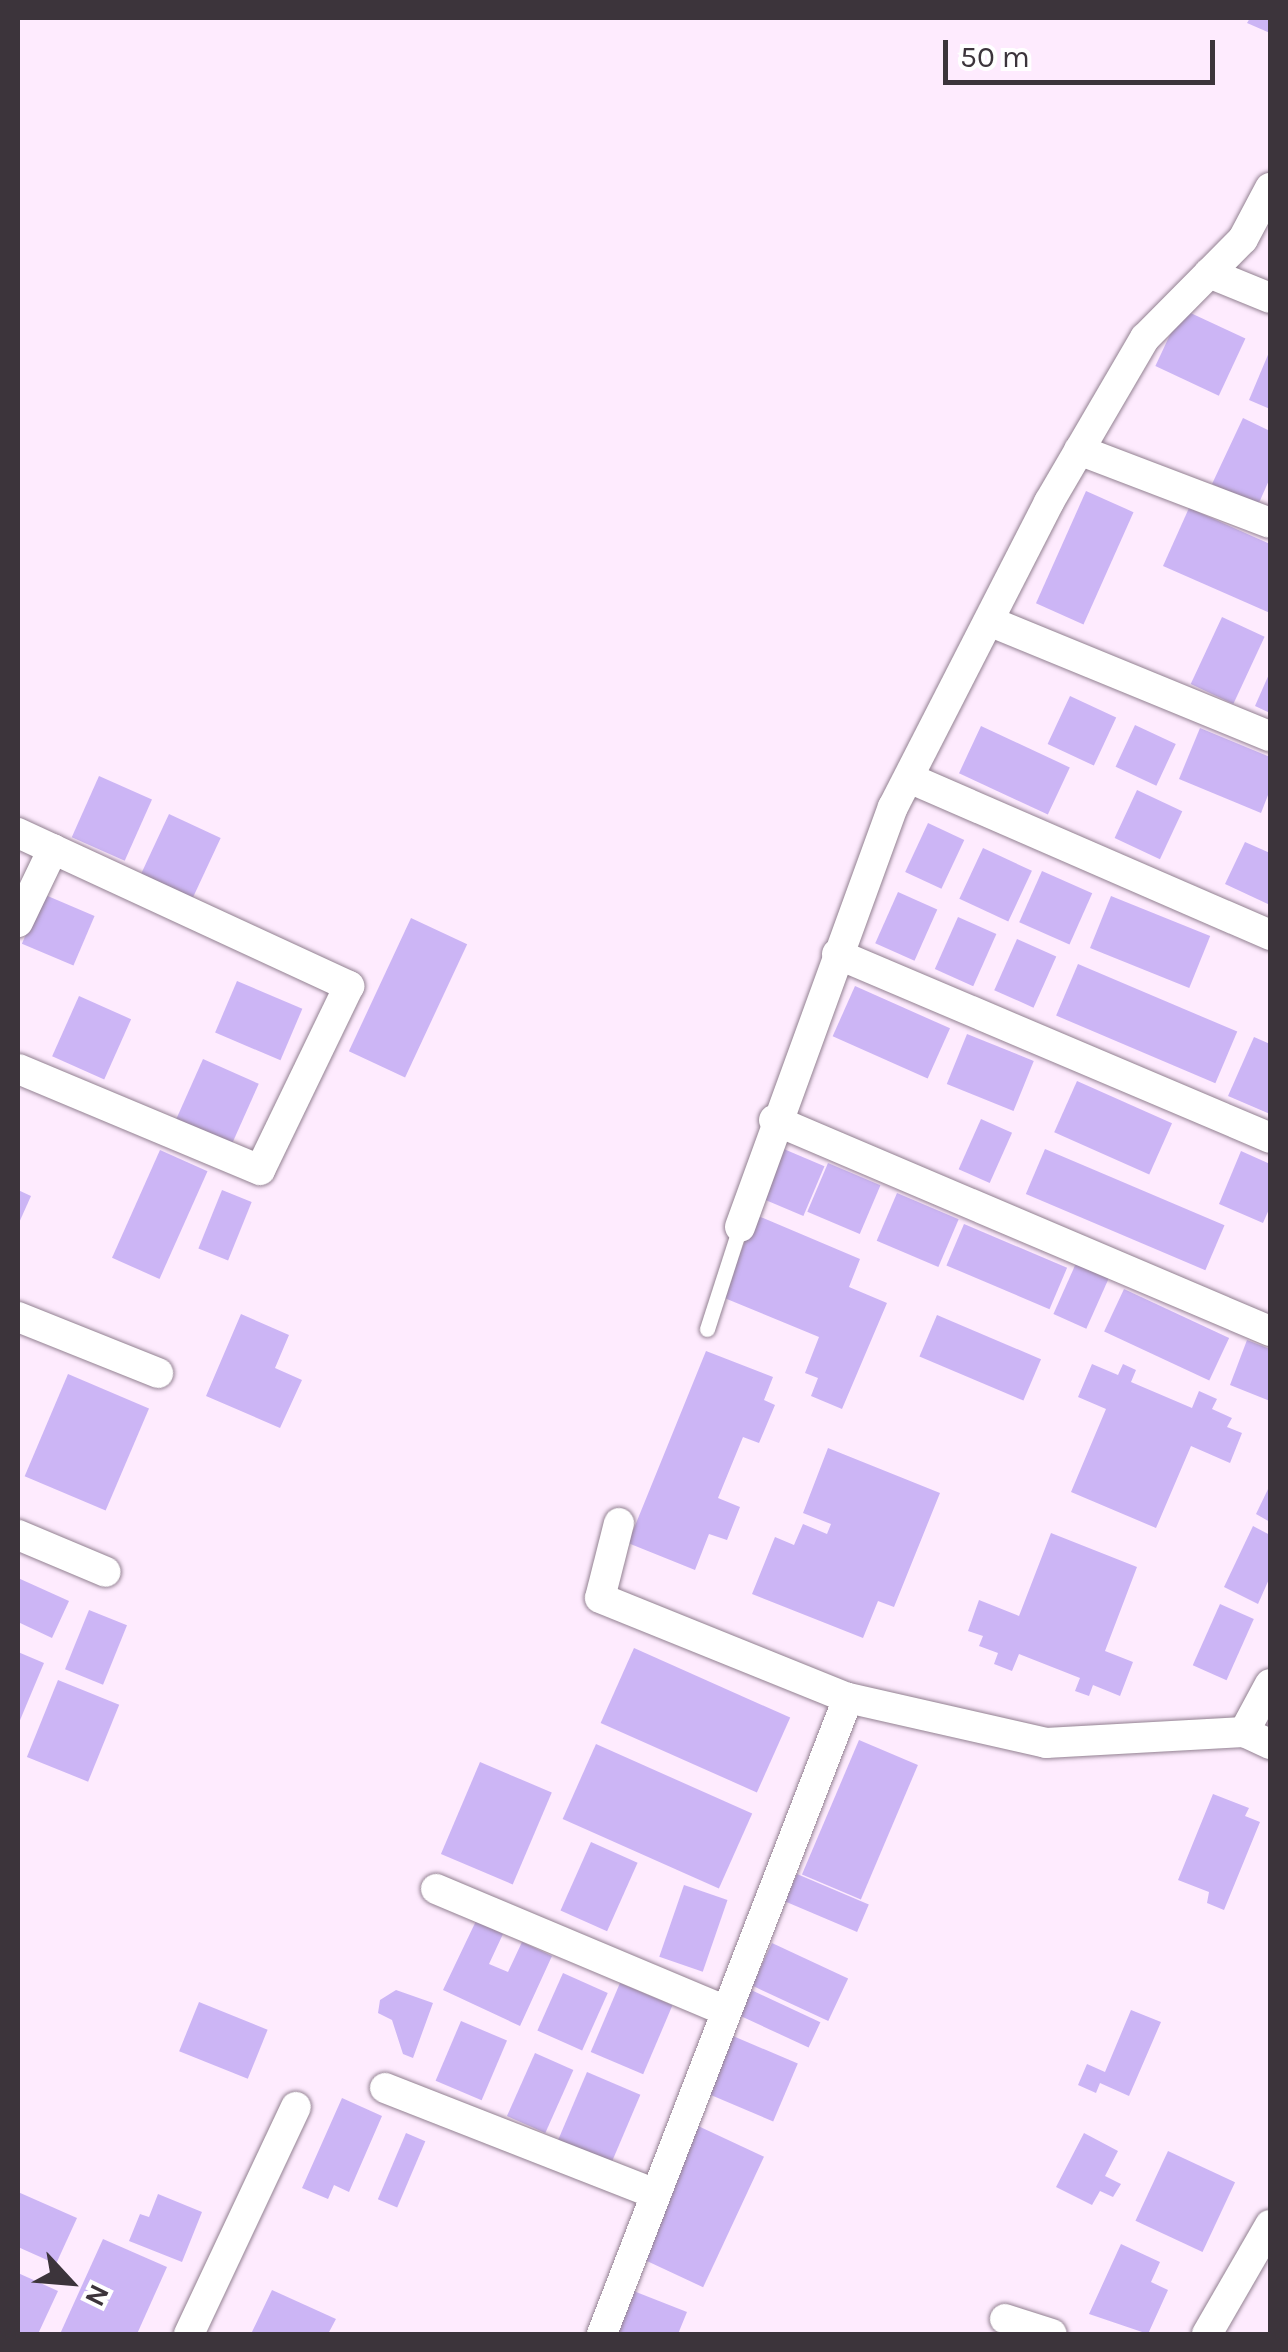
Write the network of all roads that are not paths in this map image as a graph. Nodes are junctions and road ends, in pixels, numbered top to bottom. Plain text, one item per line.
1 (1270, 188) edge
2 (1209, 273) junction
3 (1270, 298) edge
4 (1079, 450) junction
5 (1270, 523) edge
6 (988, 621) junction
7 (1270, 736) edge
8 (908, 778) junction
9 (18, 833) edge
10 (53, 849) junction
11 (18, 922) edge
12 (1270, 934) edge
13 (838, 954) junction
14 (18, 1069) edge
15 (774, 1120) junction
16 (1270, 1138) edge
17 (740, 1227) joint
18 (18, 1318) edge
19 (707, 1329) dead end
20 (1270, 1331) edge
21 (158, 1374) dead end
22 (618, 1523) dead end
23 (18, 1535) edge
24 (106, 1572) dead end
25 (1270, 1684) edge
26 (848, 1698) junction
27 (1257, 1738) edge
28 (436, 1889) dead end
29 (726, 2012) junction
30 (386, 2088) dead end
31 (296, 2107) dead end
32 (655, 2194) junction
33 (1270, 2225) edge
34 (1006, 2320) dead end
35 (189, 2334) edge
36 (602, 2334) edge
37 (1052, 2334) edge
38 (1208, 2334) edge

1 - 2 street
2 - 3 street
2 - 4 street
4 - 5 street
4 - 6 street
6 - 7 street
6 - 8 street
8 - 12 street
8 - 13 street
9 - 10 street
10 - 11 street
10 - 14 street
13 - 15 street
13 - 16 street
15 - 17 street
15 - 20 street
17 - 19 lane
18 - 21 street
22 - 26 street
23 - 24 street
25 - 27 street
26 - 27 street
26 - 29 street
28 - 29 street
29 - 32 street
30 - 32 street
31 - 35 street
32 - 36 street
33 - 38 street
34 - 37 street

